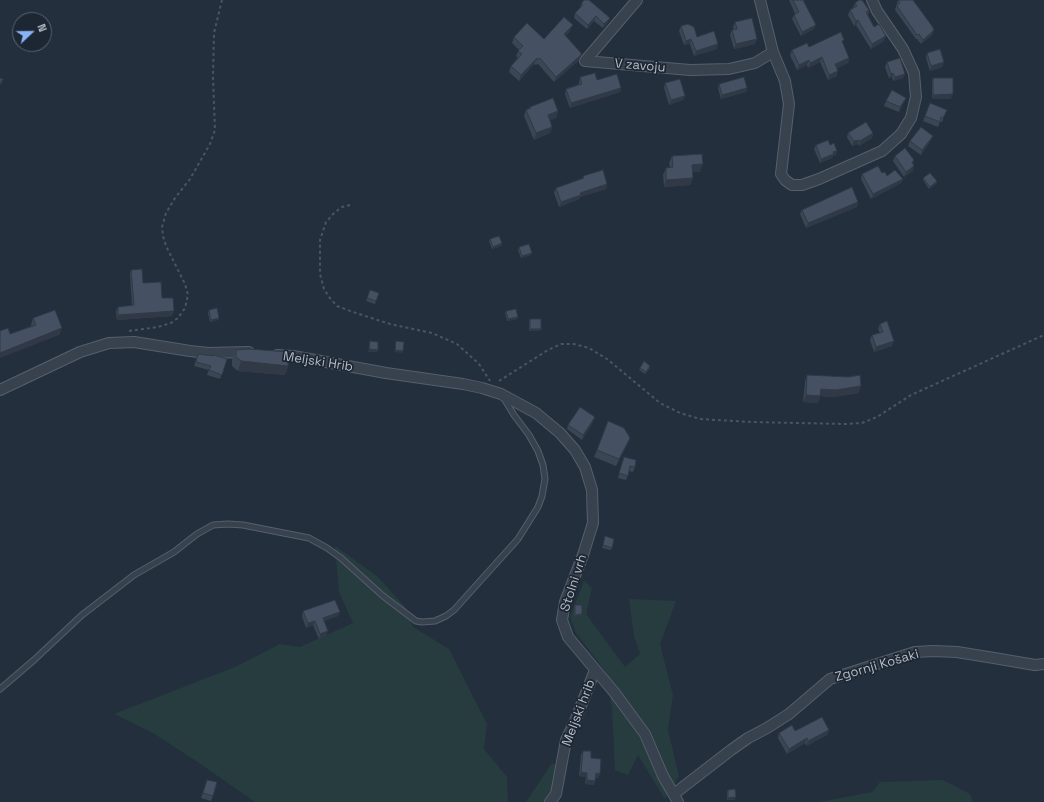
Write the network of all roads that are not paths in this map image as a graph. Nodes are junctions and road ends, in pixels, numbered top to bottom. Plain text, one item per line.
1 (637, 0) edge
2 (760, 0) edge
3 (872, 0) edge
4 (772, 52) junction
5 (0, 390) edge
6 (501, 394) junction
7 (1044, 664) edge
8 (595, 670) junction
9 (0, 689) edge
10 (676, 798) edge
11 (550, 802) edge

1 - 4 street, V zavoju
2 - 4 street
3 - 4 street
5 - 6 street, Meljski Hrib
6 - 8 street, Stolni vrh
6 - 9 lane
7 - 10 street, Zgornji Košaki
8 - 10 street, Stolni vrh
8 - 11 street, Meljski hrib

